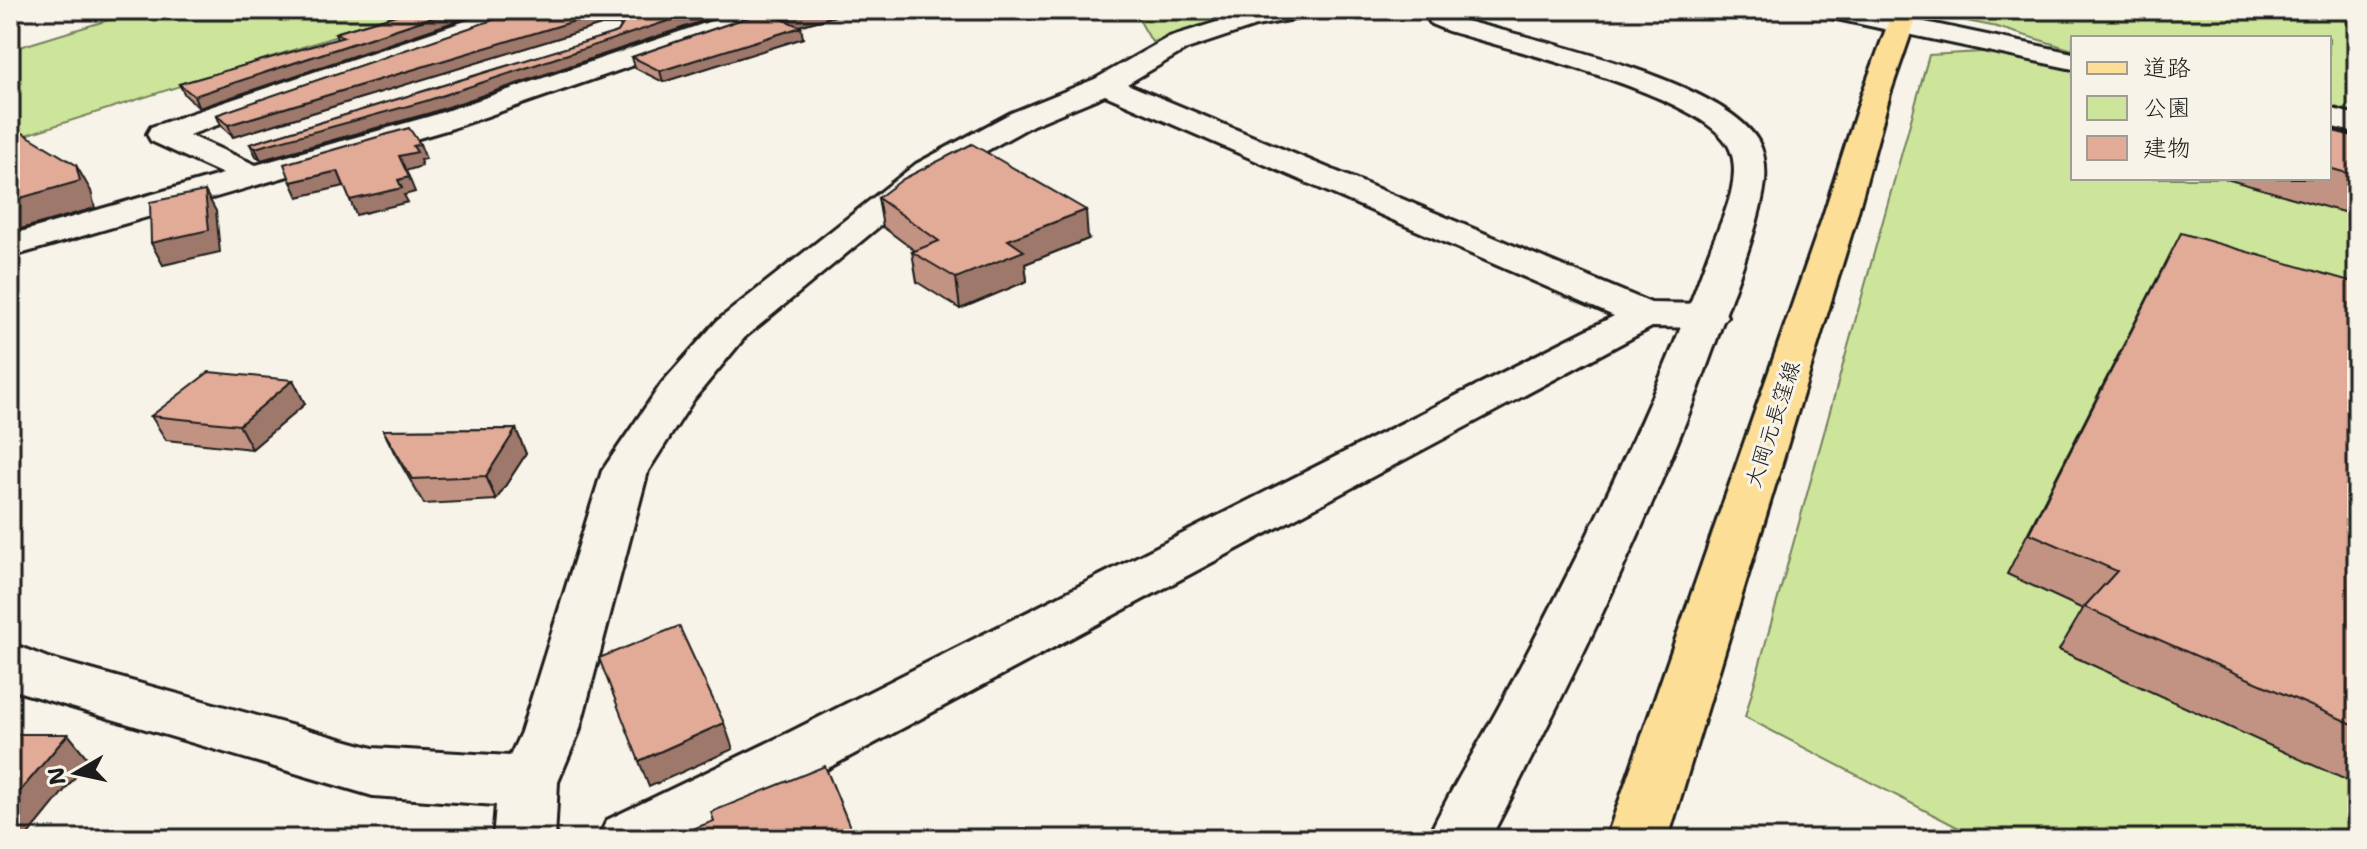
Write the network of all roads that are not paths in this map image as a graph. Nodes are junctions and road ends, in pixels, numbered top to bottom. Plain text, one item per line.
1 (523, 10) edge
2 (769, 10) edge
3 (1307, 10) edge
4 (1436, 10) edge
5 (1832, 10) edge
6 (1904, 17) edge
7 (639, 26) edge
8 (677, 41) junction
9 (2071, 60) edge
10 (1105, 85) junction
11 (2331, 118) edge
12 (2357, 124) edge
13 (257, 142) edge
14 (211, 156) junction
15 (251, 175) junction
16 (10, 246) edge
17 (1645, 315) junction
18 (1707, 316) junction
19 (17, 680) edge
20 (528, 782) junction
21 (524, 839) edge
22 (629, 839) edge
23 (1458, 839) edge
24 (1637, 839) edge

1 - 14 street
2 - 8 street
3 - 10 street
4 - 18 street
5 - 6 street
6 - 9 street
6 - 24 main road, 大岡元長窪線
7 - 8 street
8 - 15 street
10 - 17 street
10 - 20 street
11 - 12 street
13 - 14 street
14 - 15 street
15 - 16 street
17 - 18 street
17 - 22 street
18 - 23 street
19 - 20 street
20 - 21 street

